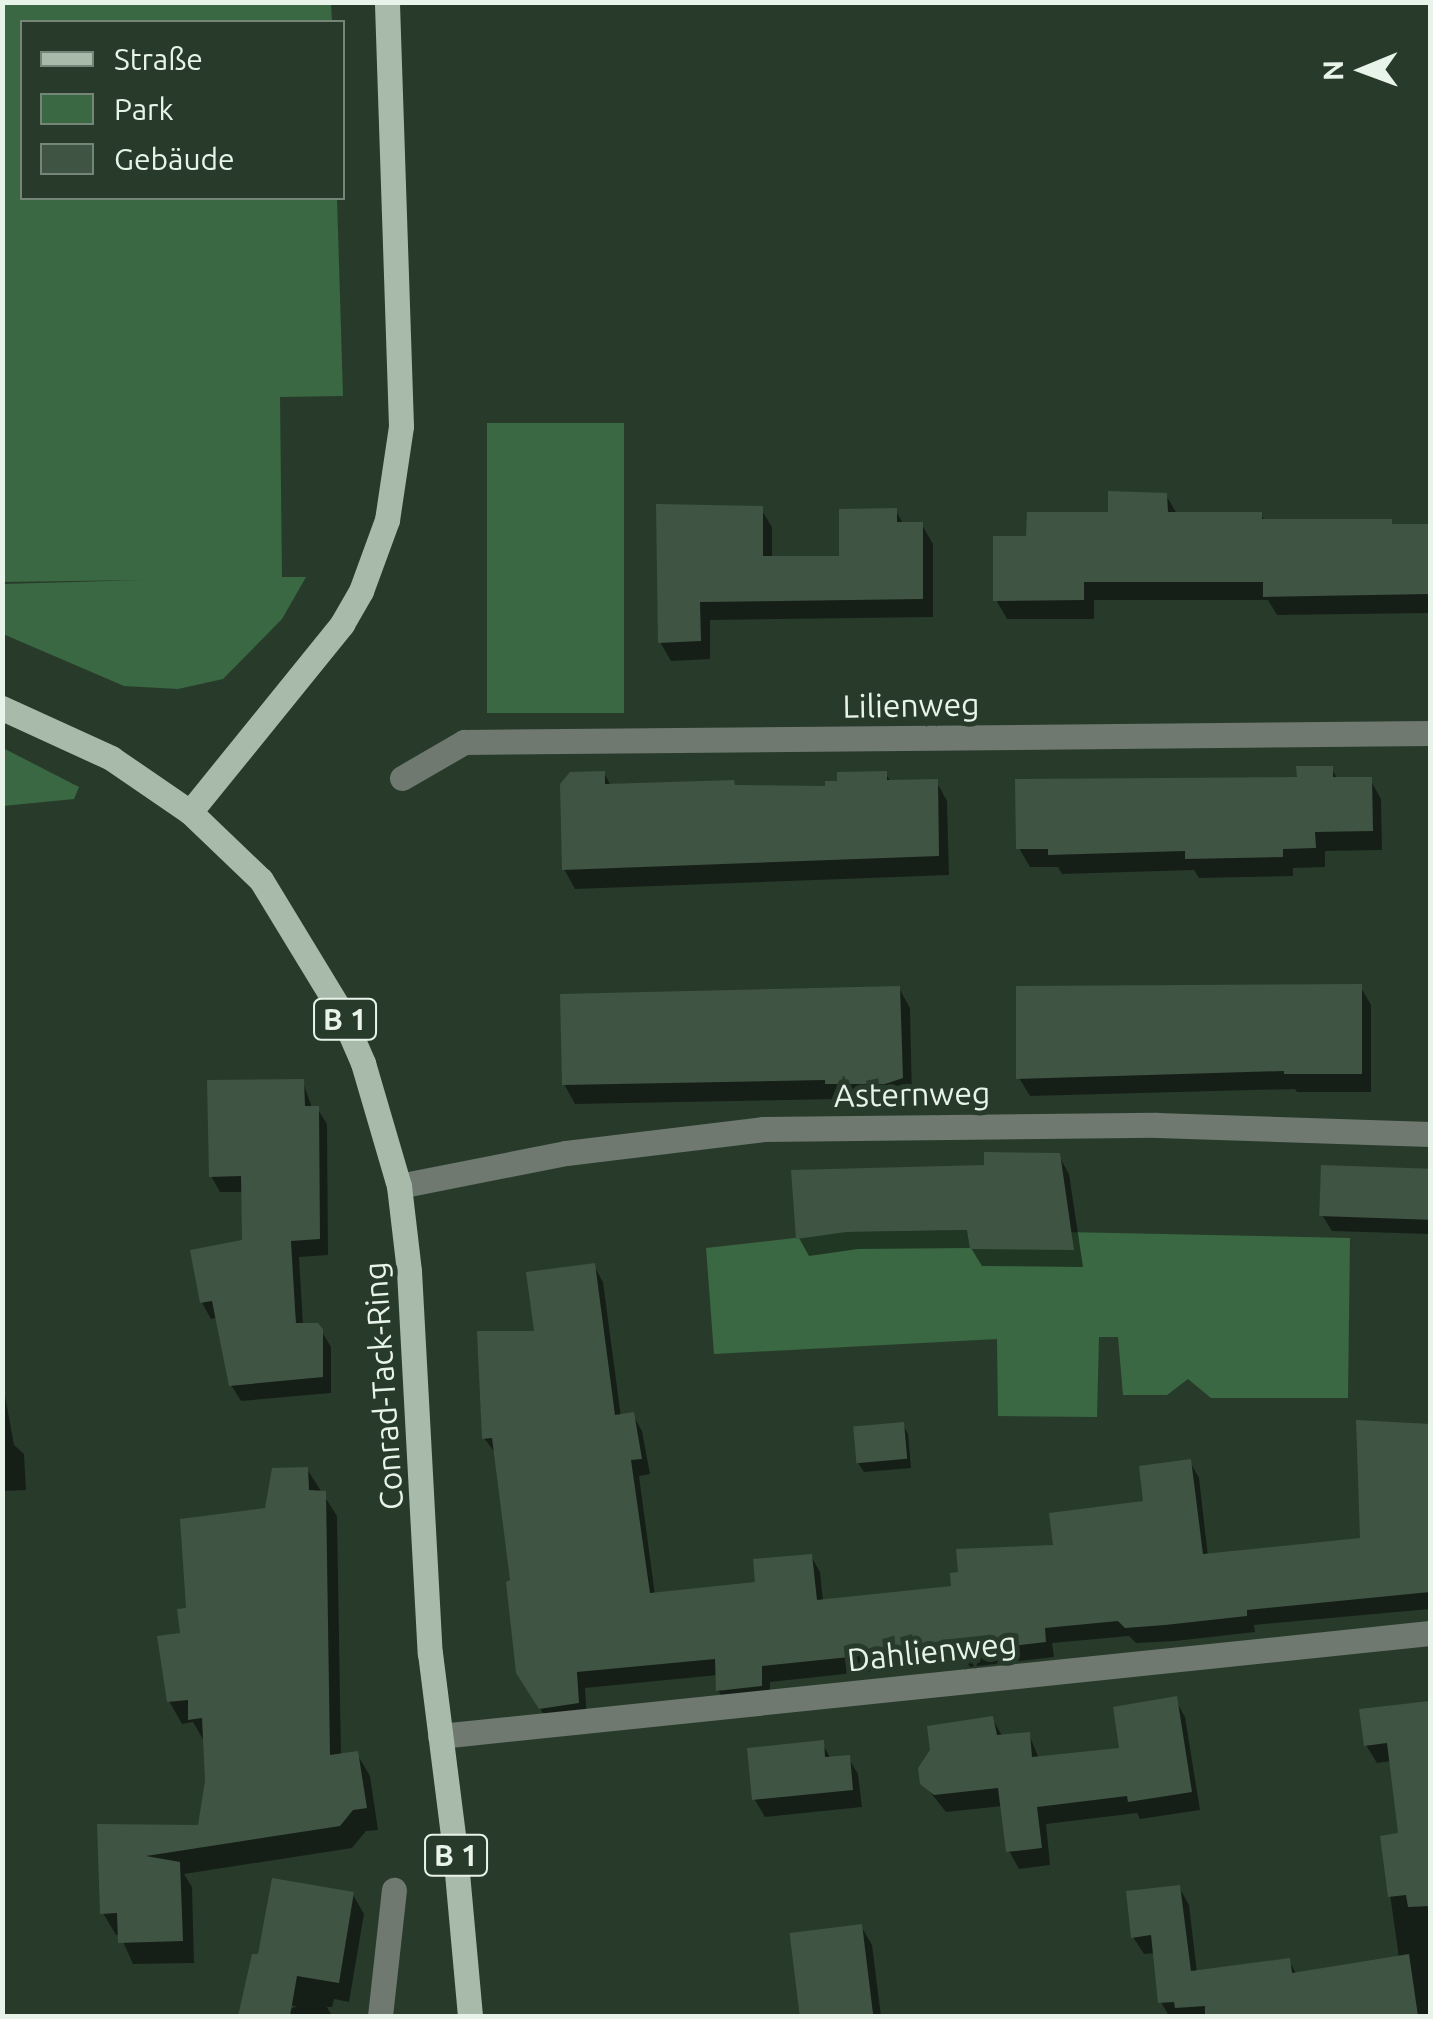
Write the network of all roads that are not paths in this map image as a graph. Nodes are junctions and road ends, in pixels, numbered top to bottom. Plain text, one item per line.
1 (387, 2) edge
2 (2, 708) edge
3 (1430, 733) edge
4 (402, 778) dead end
5 (190, 812) junction
6 (1430, 1134) edge
7 (399, 1186) junction
8 (1430, 1633) edge
9 (440, 1736) junction
10 (394, 1890) dead end
11 (380, 2016) edge
12 (470, 2016) edge

1 - 5 main road
2 - 5 main road, B 1
3 - 4 street, Lilienweg
5 - 7 main road, Conrad-Tack-Ring / B 1
6 - 7 street, Asternweg
7 - 9 main road, Conrad-Tack-Ring / B 1
8 - 9 street, Dahlienweg
9 - 12 main road, Conrad-Tack-Ring / B 1
10 - 11 street

